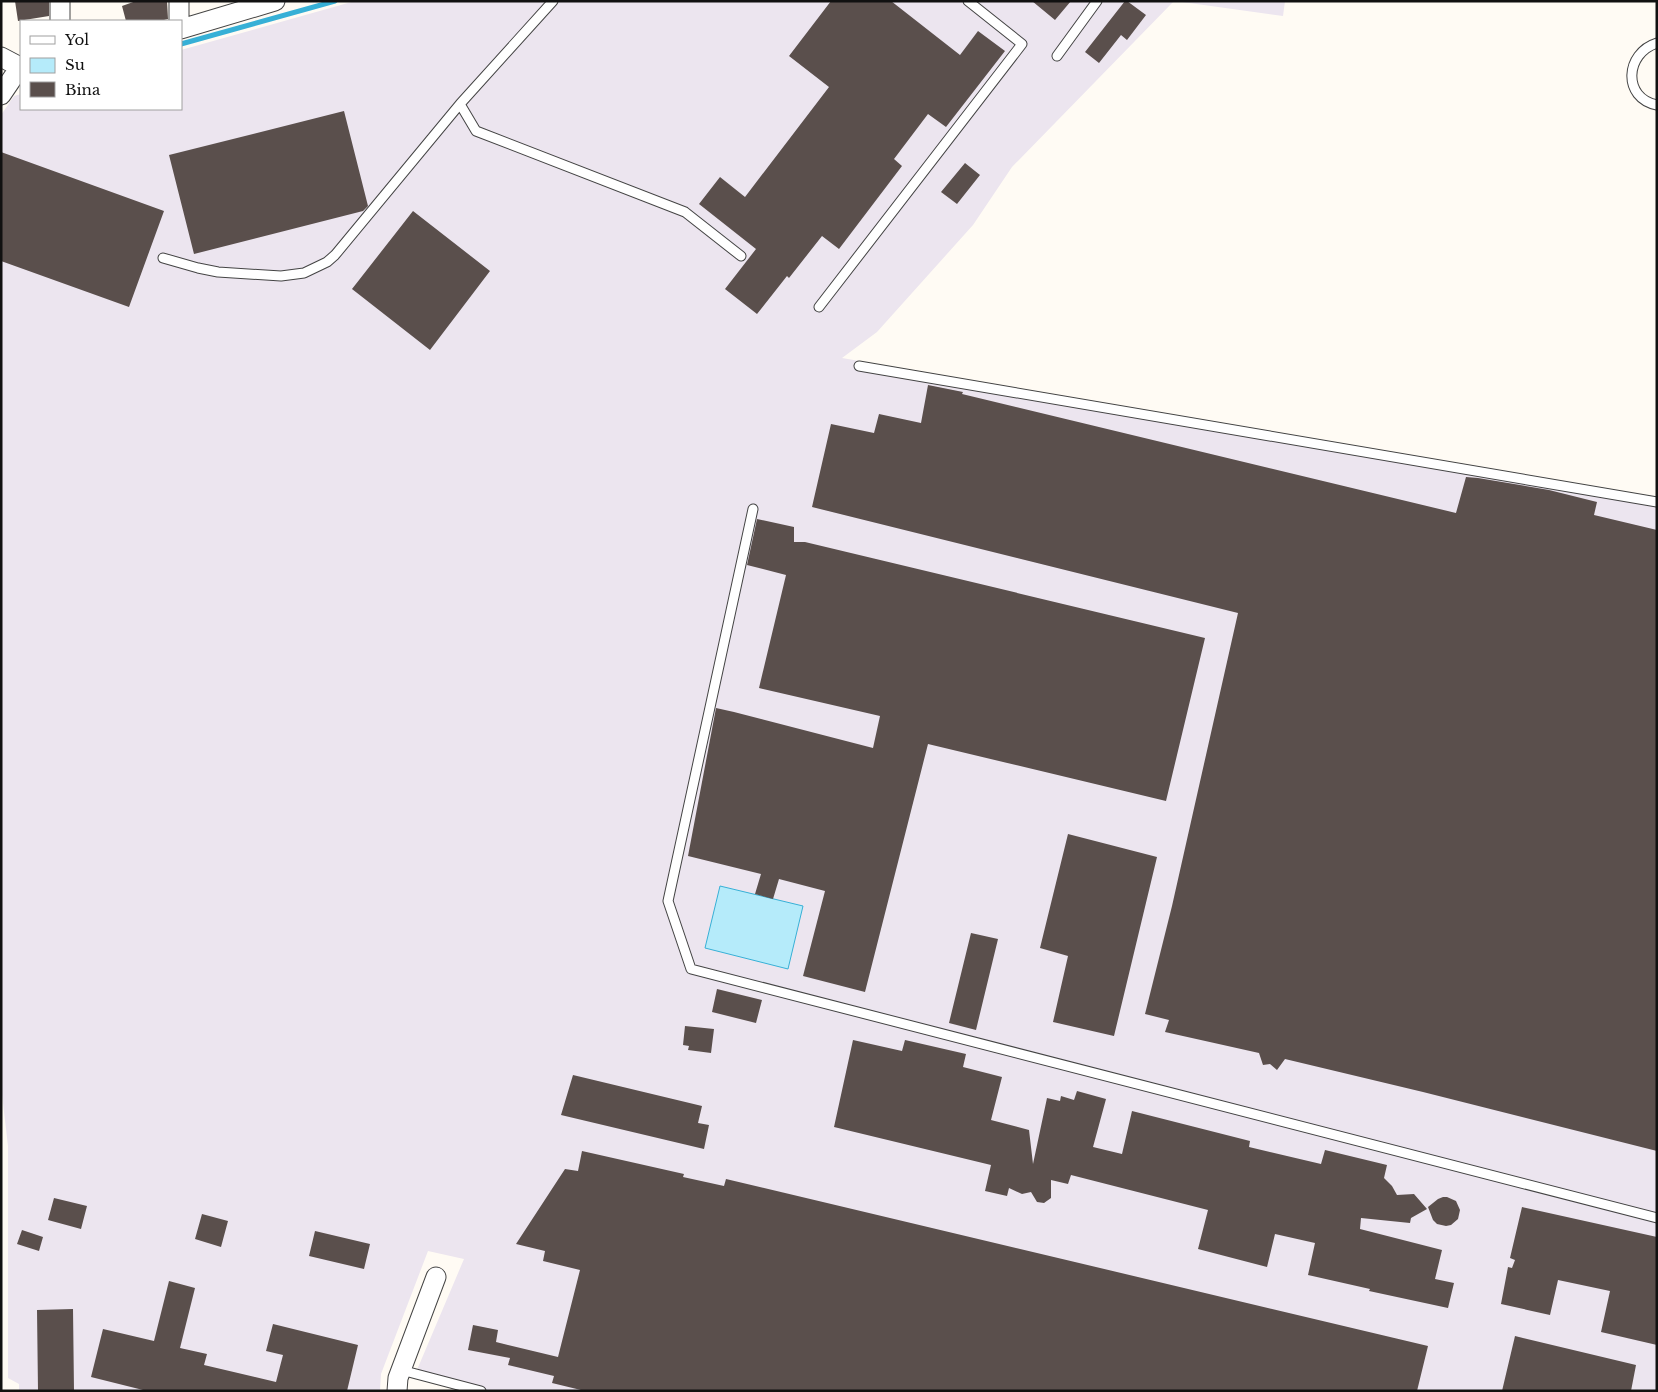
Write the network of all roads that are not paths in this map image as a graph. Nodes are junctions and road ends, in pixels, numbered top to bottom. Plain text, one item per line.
1 (60, 1) edge
2 (179, 1) edge
3 (275, 1) edge
4 (553, 1) edge
5 (968, 1) edge
6 (1097, 1) edge
7 (60, 20) edge
8 (179, 20) edge
9 (182, 29) edge
10 (1657, 43) edge
11 (1058, 56) dead end
12 (1, 57) edge
13 (20, 66) edge
14 (20, 68) edge
15 (1, 95) edge
16 (460, 104) junction
17 (1657, 106) edge
18 (741, 256) dead end
19 (163, 258) dead end
20 (819, 308) dead end
21 (859, 366) dead end
22 (1657, 502) edge
23 (753, 509) dead end
24 (1657, 1218) edge
25 (436, 1276) dead end
26 (401, 1370) junction
27 (398, 1391) edge
28 (481, 1391) edge

1 - 7 street
2 - 8 street
3 - 9 street
4 - 16 lane
5 - 20 lane
6 - 11 lane
10 - 17 lane
12 - 13 street
14 - 15 street
16 - 18 lane
16 - 19 lane
21 - 22 lane
23 - 24 lane
25 - 26 street
26 - 27 street
26 - 28 lane

